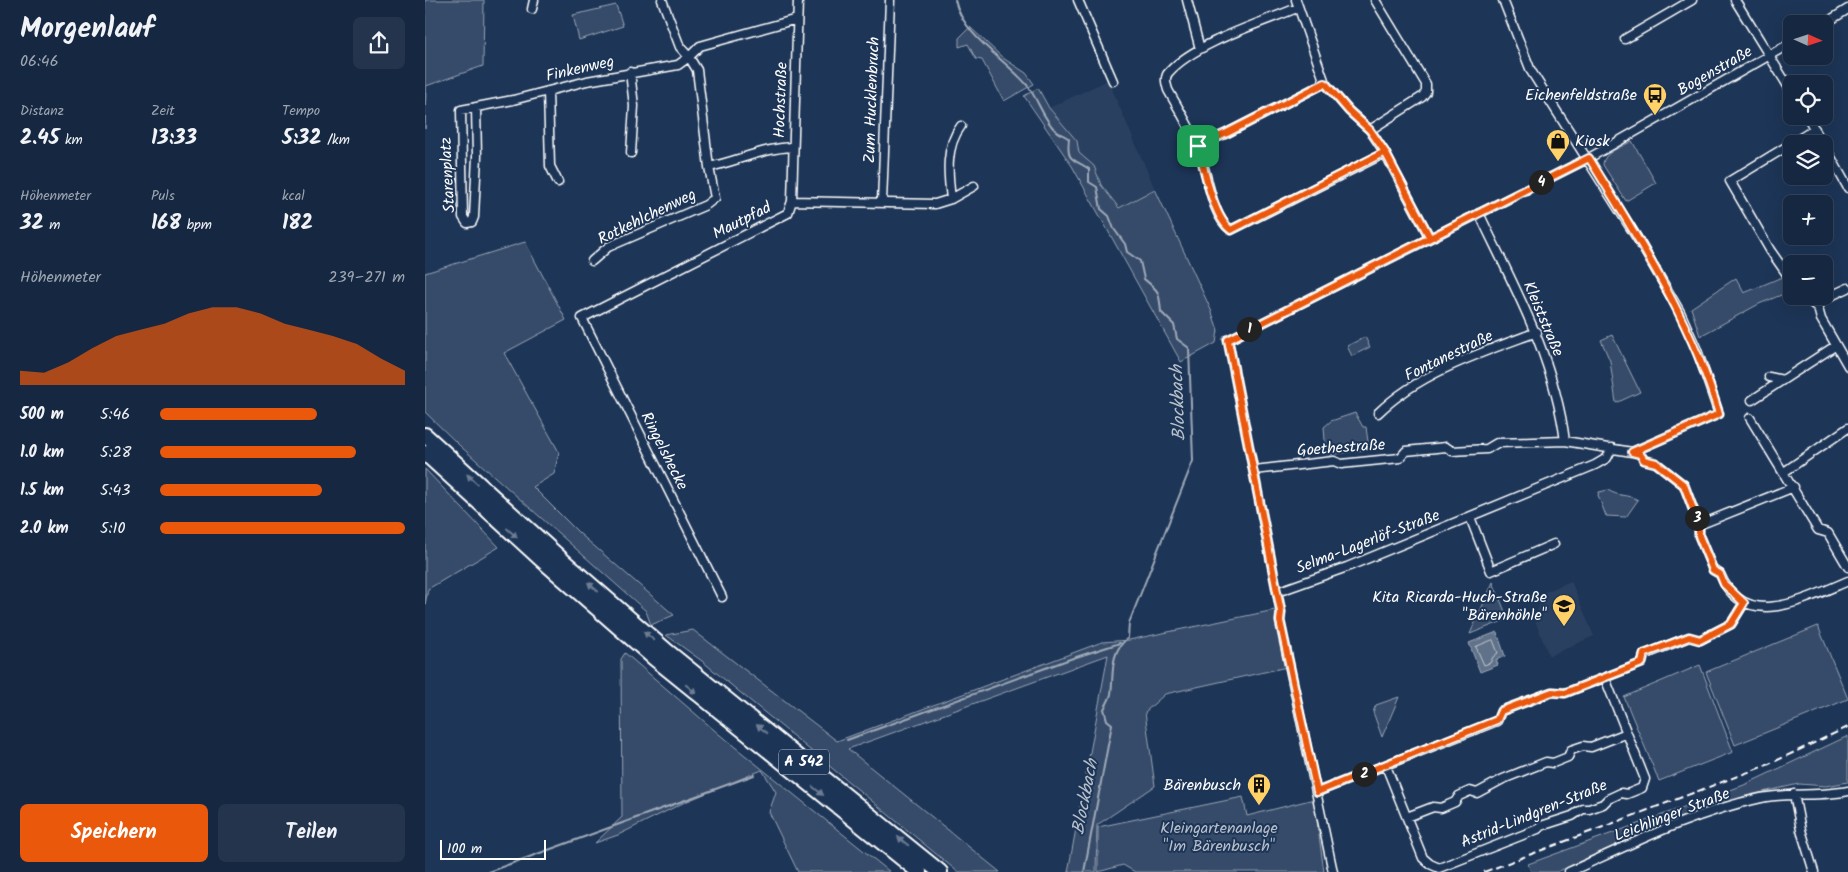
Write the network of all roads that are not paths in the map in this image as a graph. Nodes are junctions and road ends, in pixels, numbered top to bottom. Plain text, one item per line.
1 (534, 0) edge
2 (662, 0) edge
3 (798, 0) edge
4 (890, 0) edge
5 (1078, 0) edge
6 (1187, 0) edge
7 (1375, 0) edge
8 (1503, 0) edge
9 (1692, 0) edge
10 (1735, 0) edge
11 (1297, 4) edge
12 (532, 9) dead end
13 (1848, 9) edge
14 (1833, 18) edge
15 (797, 19) junction
16 (1625, 39) dead end
17 (1783, 48) edge
18 (1200, 49) junction
19 (1769, 56) junction
20 (689, 57) junction
21 (629, 72) junction
22 (1783, 78) edge
23 (1113, 81) dead end
24 (1325, 83) junction
25 (548, 91) junction
26 (476, 108) junction
27 (1813, 125) edge
28 (961, 126) dead end
29 (1815, 129) junction
30 (1370, 130) junction
31 (1805, 135) edge
32 (1818, 135) edge
33 (1198, 146) junction
34 (793, 147) junction
35 (1783, 149) edge
36 (1385, 152) junction
37 (631, 153) dead end
38 (1589, 158) junction
39 (1833, 162) edge
40 (709, 167) junction
41 (558, 182) dead end
42 (974, 186) dead end
43 (1848, 188) edge
44 (951, 199) junction
45 (792, 201) junction
46 (882, 202) junction
47 (1479, 213) junction
48 (1430, 238) junction
49 (592, 261) dead end
50 (1783, 269) edge
51 (1848, 288) edge
52 (1814, 305) edge
53 (1818, 308) junction
54 (582, 318) joint
55 (1537, 332) junction
56 (1835, 346) junction
57 (1848, 366) edge
58 (1769, 377) dead end
59 (1783, 380) junction
60 (1752, 400) dead end
61 (1378, 413) dead end
62 (1750, 418) dead end
63 (1848, 428) edge
64 (425, 435) edge
65 (1565, 441) junction
66 (1612, 448) junction
67 (1632, 452) junction
68 (425, 453) edge
69 (1254, 470) junction
70 (1784, 472) junction
71 (1794, 487) junction
72 (1470, 517) junction
73 (1699, 525) junction
74 (1554, 544) dead end
75 (1848, 567) edge
76 (1848, 581) edge
77 (1277, 592) junction
78 (723, 597) dead end
79 (1744, 603) junction
80 (623, 623) junction
81 (1605, 678) junction
82 (1627, 733) junction
83 (1385, 766) junction
84 (1848, 791) edge
85 (1317, 792) junction
86 (1794, 794) junction
87 (1407, 817) junction
88 (919, 872) edge
89 (940, 872) edge
90 (1333, 872) edge
91 (1569, 872) edge
92 (1814, 872) edge

1 - 12 street
2 - 20 street
3 - 15 street, Hochstraße
4 - 46 street, Zum Hucklenbruch
5 - 23 street
6 - 18 street
7 - 30 street
8 - 38 street
9 - 16 street
10 - 19 street
11 - 18 street
11 - 24 street
13 - 14 street
15 - 20 street, Finkenweg
15 - 34 street, Hochstraße
17 - 19 street, Bogenstraße
18 - 33 street
19 - 22 street
19 - 38 street, Bogenstraße
20 - 21 street, Finkenweg
20 - 40 street
21 - 25 street, Finkenweg
21 - 37 street
24 - 30 street
24 - 33 street
25 - 26 street, Finkenweg
25 - 41 street
26 - 26 street, Starenplatz
27 - 29 street
28 - 44 street
29 - 31 street
29 - 32 street
30 - 36 street
33 - 36 street
34 - 40 street
34 - 45 street, Hochstraße
35 - 50 street
36 - 48 street
38 - 47 street, Bogenstraße
38 - 67 street
39 - 43 street
40 - 49 street, Rotkehlchenweg
42 - 44 street, Mautpfad
44 - 46 street, Mautpfad
45 - 46 street, Mautpfad
45 - 54 street, Mautpfad
47 - 48 street, Bogenstraße
47 - 55 street, Kleiststraße
48 - 69 street, Bogenstraße
51 - 53 street
52 - 53 street
53 - 56 street
54 - 78 street, Ringelshecke
55 - 61 street, Fontanestraße
55 - 65 street, Kleiststraße
56 - 57 street
56 - 59 street
58 - 59 street
59 - 60 street
62 - 70 street
63 - 70 street
80 -> 64 highway, A 542
65 - 66 street, Goethestraße
65 - 69 street, Goethestraße
66 - 67 street, Goethestraße
66 - 72 street, Selma-Lagerlöf-Straße
67 - 73 street, Goethestraße
68 -> 80 highway, A 542
69 - 77 street, Bogenstraße
70 - 71 street
71 - 73 street
71 - 75 street
72 - 74 street
72 - 77 street, Selma-Lagerlöf-Straße
73 - 79 street, Goethestraße
76 - 79 street
77 - 85 street, Bogenstraße
79 - 81 street
80 -> 88 highway, A 542
89 -> 80 highway, A 542
81 - 82 street, Astrid-Lindgren-Straße
81 - 83 street
82 - 87 street
82 - 87 street, Astrid-Lindgren-Straße
83 - 85 street
83 - 87 street, Astrid-Lindgren-Straße
84 - 86 street, Leichlinger Straße
85 - 90 street, Bogenstraße
86 - 91 street, Leichlinger Straße
86 - 92 street

